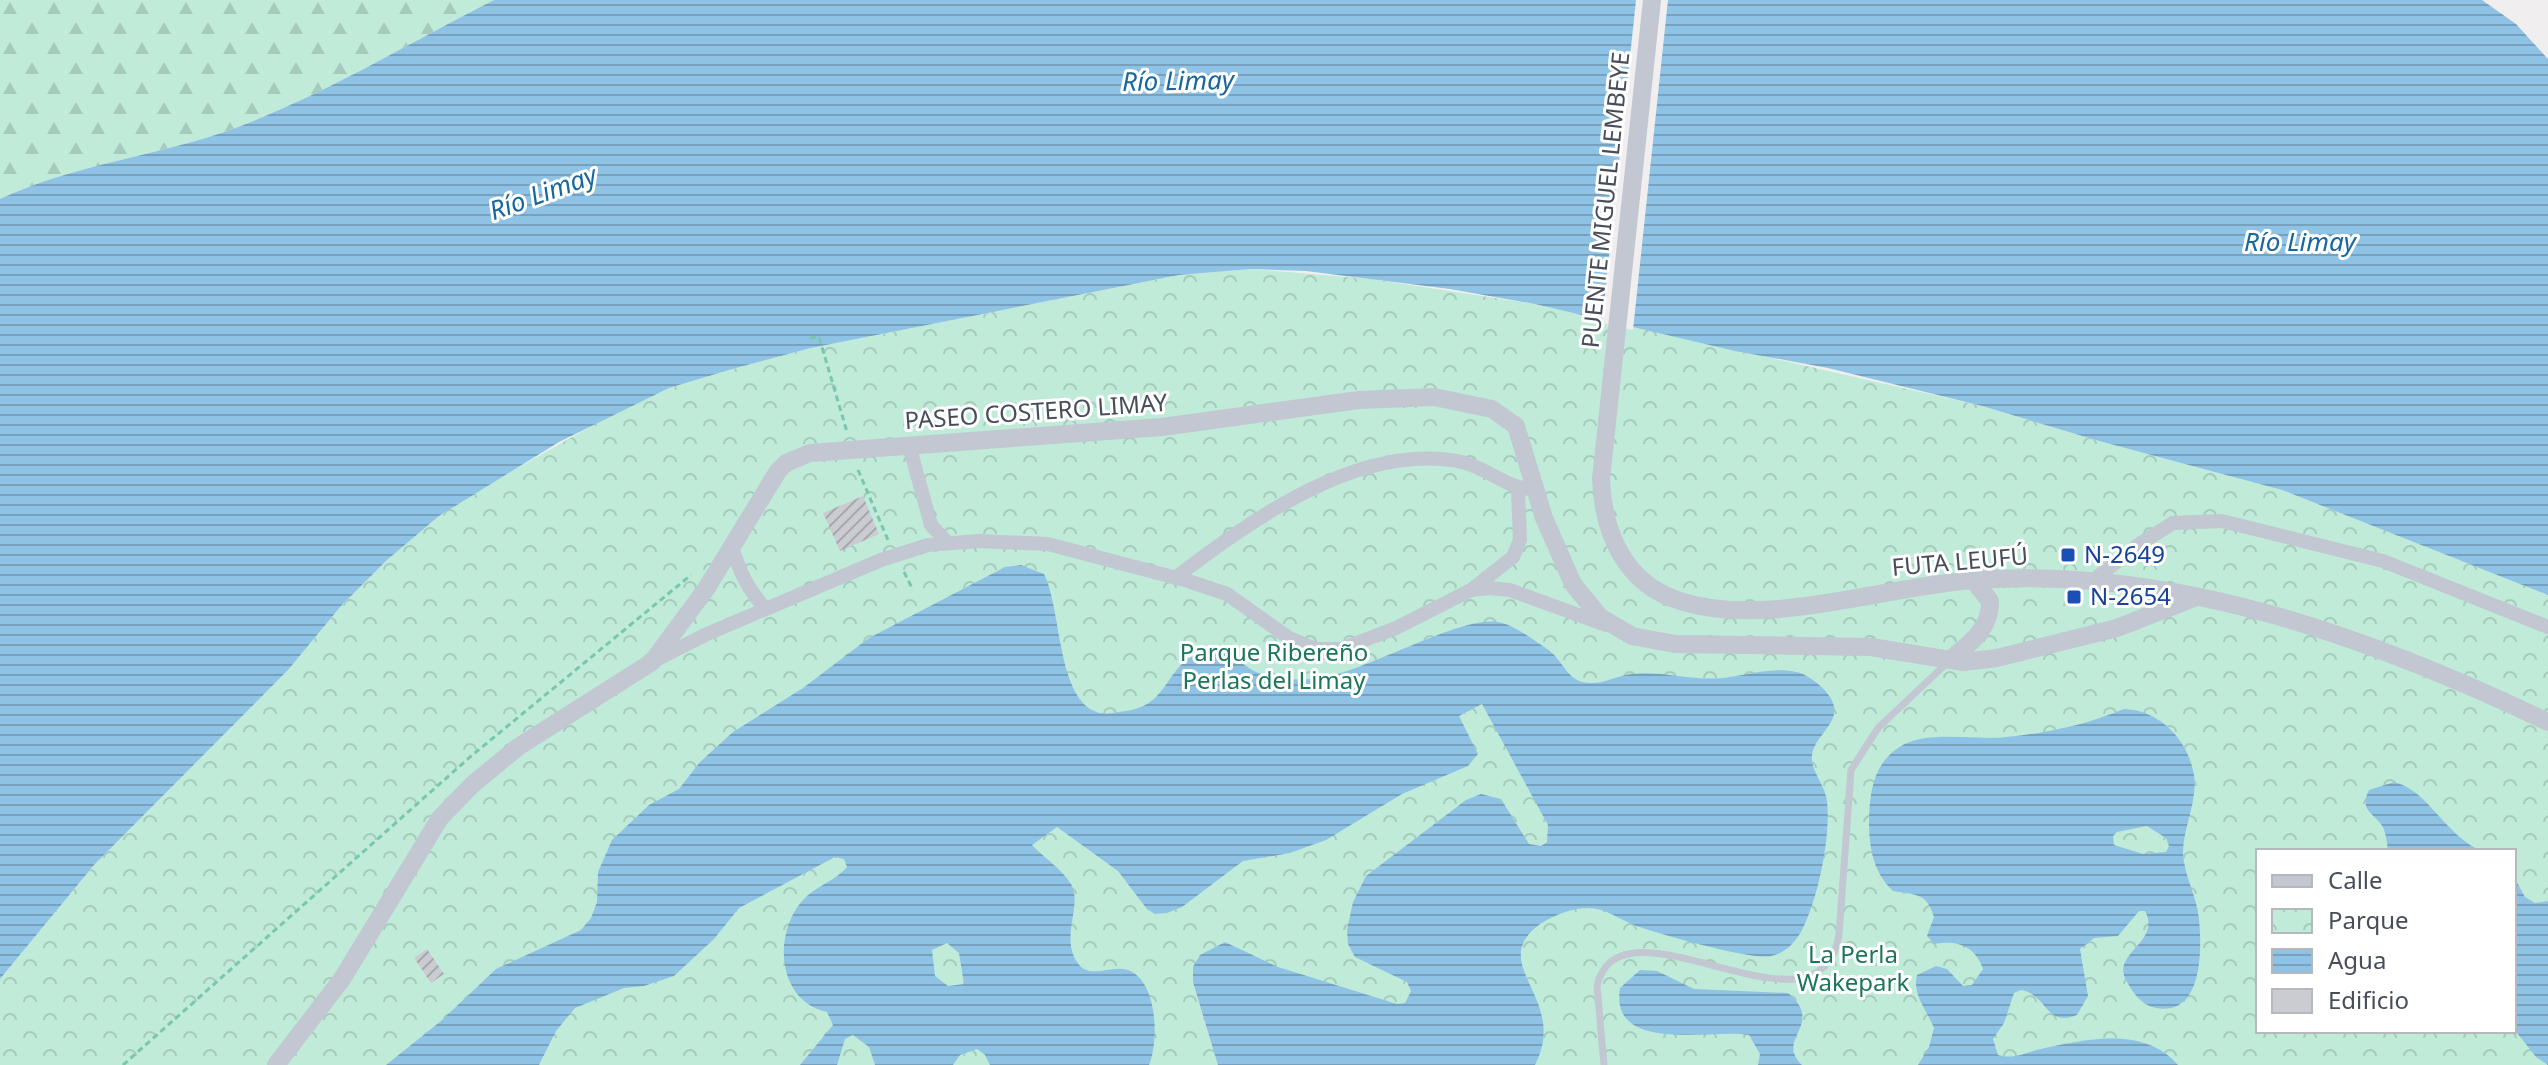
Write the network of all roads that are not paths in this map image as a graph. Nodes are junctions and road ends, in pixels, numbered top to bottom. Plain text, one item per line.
1 (1652, 0) edge
2 (1609, 406) joint
3 (909, 445) junction
4 (1526, 489) junction
5 (948, 543) junction
6 (732, 546) junction
7 (1175, 578) junction
8 (1973, 580) junction
9 (2091, 582) junction
10 (1471, 590) junction
11 (2196, 597) junction
12 (766, 609) junction
13 (2548, 627) edge
14 (1614, 628) junction
15 (1950, 660) junction
16 (652, 662) junction
17 (2548, 722) edge
18 (276, 1065) edge
19 (1604, 1065) edge

1 - 2 street, PUENTE MIGUEL LEMBEYE
2 - 8 street, FUTA LEUFÚ
3 - 4 street, PASEO COSTERO LIMAY
3 - 5 street
3 - 6 street, PASEO COSTERO LIMAY
4 - 7 street
4 - 10 street
4 - 14 street, PASEO COSTERO LIMAY
5 - 7 street
5 - 12 street
6 - 12 street
6 - 16 street, PASEO COSTERO LIMAY
7 - 10 street
8 - 9 street, FUTA LEUFÚ
8 - 15 street
9 - 11 street, FUTA LEUFÚ
9 - 13 street
10 - 14 street
11 - 15 street, PASEO COSTERO LIMAY
11 - 17 street, FUTA LEUFÚ
12 - 16 street
14 - 15 street, PASEO COSTERO LIMAY
15 - 19 lane
16 - 18 street, PASEO COSTERO LIMAY

